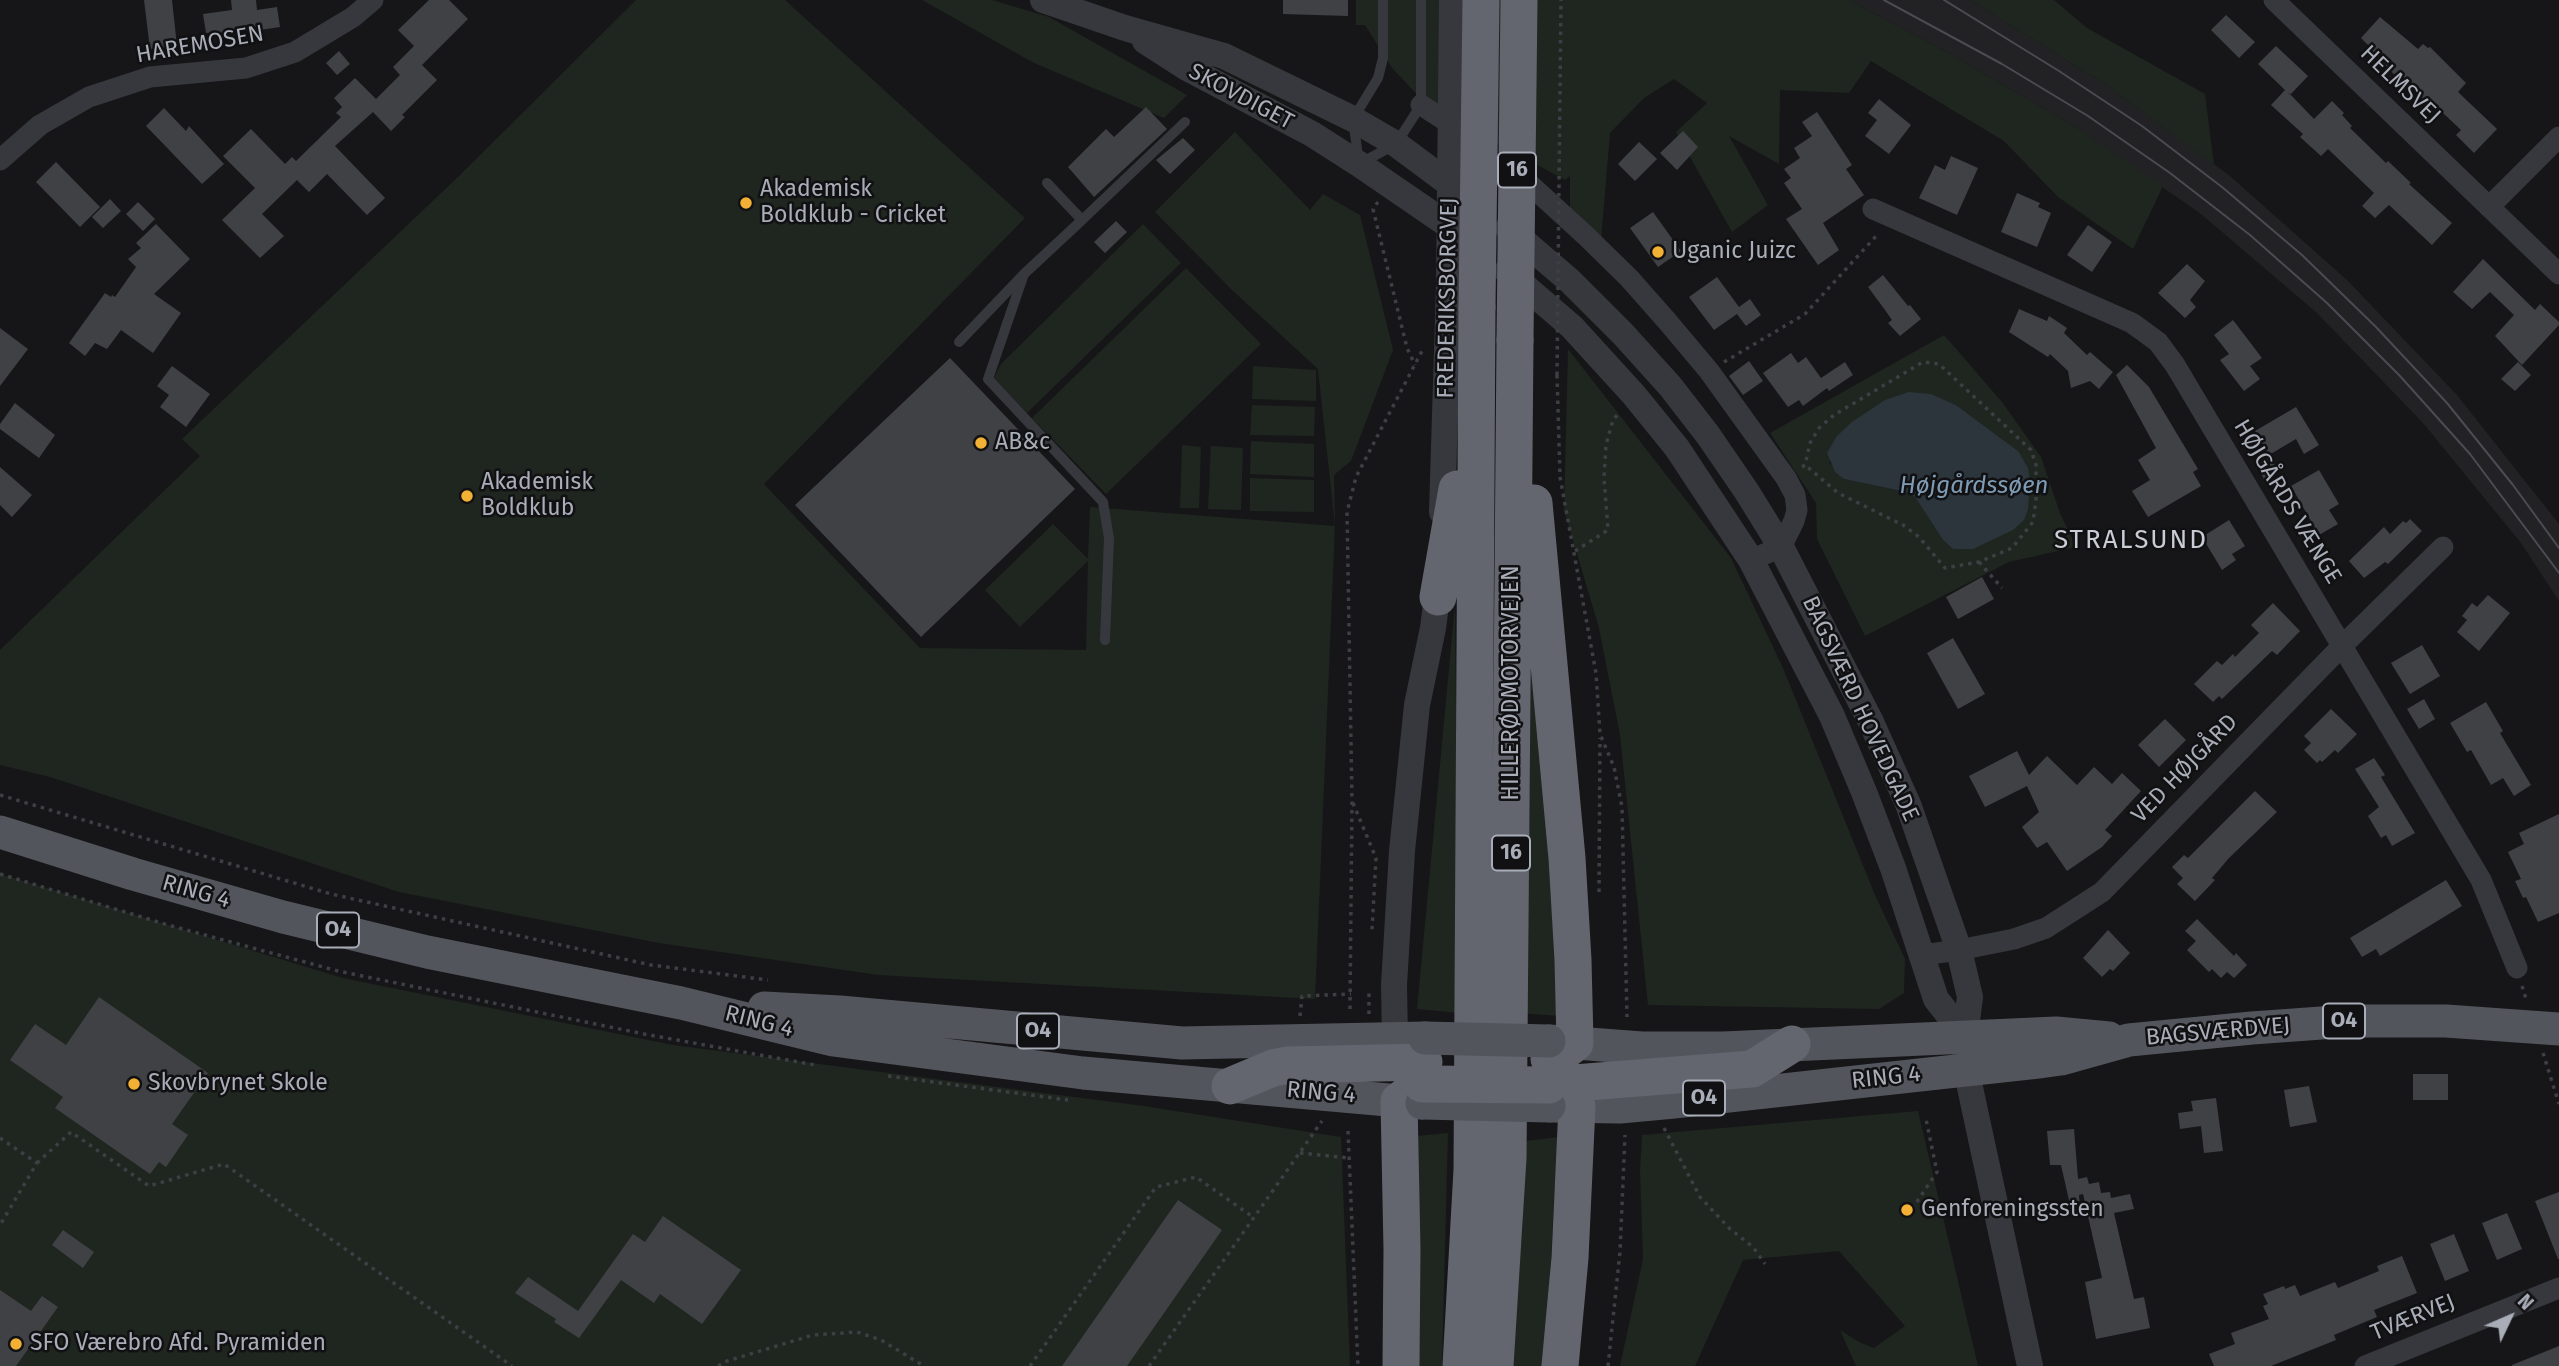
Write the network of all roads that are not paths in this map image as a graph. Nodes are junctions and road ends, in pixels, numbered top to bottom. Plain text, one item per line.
1 (373, 0) edge
2 (1043, 0) edge
3 (1383, 0) edge
4 (1421, 0) edge
5 (1452, 0) edge
6 (1481, 0) edge
7 (1519, 0) edge
8 (2274, 0) edge
9 (1125, 28) junction
10 (1421, 105) junction
11 (1353, 119) junction
12 (1185, 122) dead end
13 (2559, 137) edge
14 (1396, 144) junction
15 (0, 160) edge
16 (1359, 163) junction
17 (1047, 183) dead end
18 (2489, 207) junction
19 (1873, 209) dead end
20 (1082, 220) junction
21 (1024, 274) junction
22 (2559, 274) edge
23 (1463, 296) junction
24 (1515, 340) junction
25 (959, 342) dead end
26 (1476, 381) junction
27 (1780, 547) junction
28 (2443, 547) dead end
29 (1751, 559) junction
30 (1438, 597) junction
31 (1105, 640) dead end
32 (2342, 646) junction
33 (0, 832) edge
34 (1959, 950) junction
35 (1922, 954) junction
36 (2517, 968) road end
37 (681, 1003) junction
38 (2547, 1028) edge
39 (1965, 1037) junction
40 (2129, 1040) junction
41 (1792, 1044) joint
42 (1966, 1069) junction
43 (1412, 1070) junction
44 (1561, 1075) junction
45 (1230, 1086) joint
46 (2559, 1288) edge
47 (1401, 1366) edge
48 (1461, 1366) edge
49 (1495, 1366) edge
50 (1560, 1366) edge
51 (2030, 1366) edge
52 (2365, 1366) edge

1 - 15 street, HAREMOSEN
2 - 9 street, SKOVDIGET
3 - 11 lane
4 - 10 lane
5 - 23 street, FREDERIKSBORGVEJ, bridge
6 - 23 highway, HILLERØDMOTORVEJEN / 16, bridge
7 - 24 highway, HILLERØDMOTORVEJEN / 16, bridge
8 - 18 street, HELMSVEJ
9 - 11 street, SKOVDIGET
9 - 16 street, SKOVDIGET
10 - 14 lane
10 - 27 street
11 - 14 street, BAGSVÆRD HOVEDGADE
11 - 16 lane
12 - 20 lane
13 - 18 street
14 - 16 lane
14 - 27 street, BAGSVÆRD HOVEDGADE
16 - 29 street, BAGSVÆRD HOVEDGADE
17 - 20 lane
18 - 22 street, HELMSVEJ
19 - 32 street, HØJGÅRDS VÆNGE
20 - 21 lane
21 - 25 lane
21 - 31 lane
23 - 26 highway, HILLERØDMOTORVEJEN / 16
23 - 30 street, FREDERIKSBORGVEJ
24 - 44 highway
24 - 49 highway, HILLERØDMOTORVEJEN / 16
26 - 30 highway
26 - 48 highway, HILLERØDMOTORVEJEN / 16
27 - 29 street
27 - 34 street, BAGSVÆRD HOVEDGADE
28 - 32 street, VED HØJGÅRD
29 - 35 street, BAGSVÆRD HOVEDGADE
30 - 43 street, FREDERIKSBORGVEJ
32 - 34 street, VED HØJGÅRD
32 - 36 street, HØJGÅRDS VÆNGE
33 - 37 main road, RING 4 / O4
34 - 35 street, VED HØJGÅRD
34 - 39 street, BAGSVÆRD HOVEDGADE
35 - 39 street, BAGSVÆRD HOVEDGADE
37 - 43 main road, RING 4 / O4
37 - 45 main road, RING 4 / O4
38 - 40 main road, BAGSVÆRDVEJ / O4
39 - 40 main road, BAGSVÆRDVEJ / O4
39 - 41 main road, RING 4 / O4
39 - 42 street, BAGSVÆRD HOVEDGADE
40 - 42 main road, BAGSVÆRDVEJ / O4
41 - 44 highway
42 - 44 main road, RING 4 / O4
42 - 51 street, BAGSVÆRD HOVEDGADE
43 - 44 highway
43 - 45 highway
43 - 47 highway
44 - 50 highway
46 - 52 street, TVÆRVEJ

